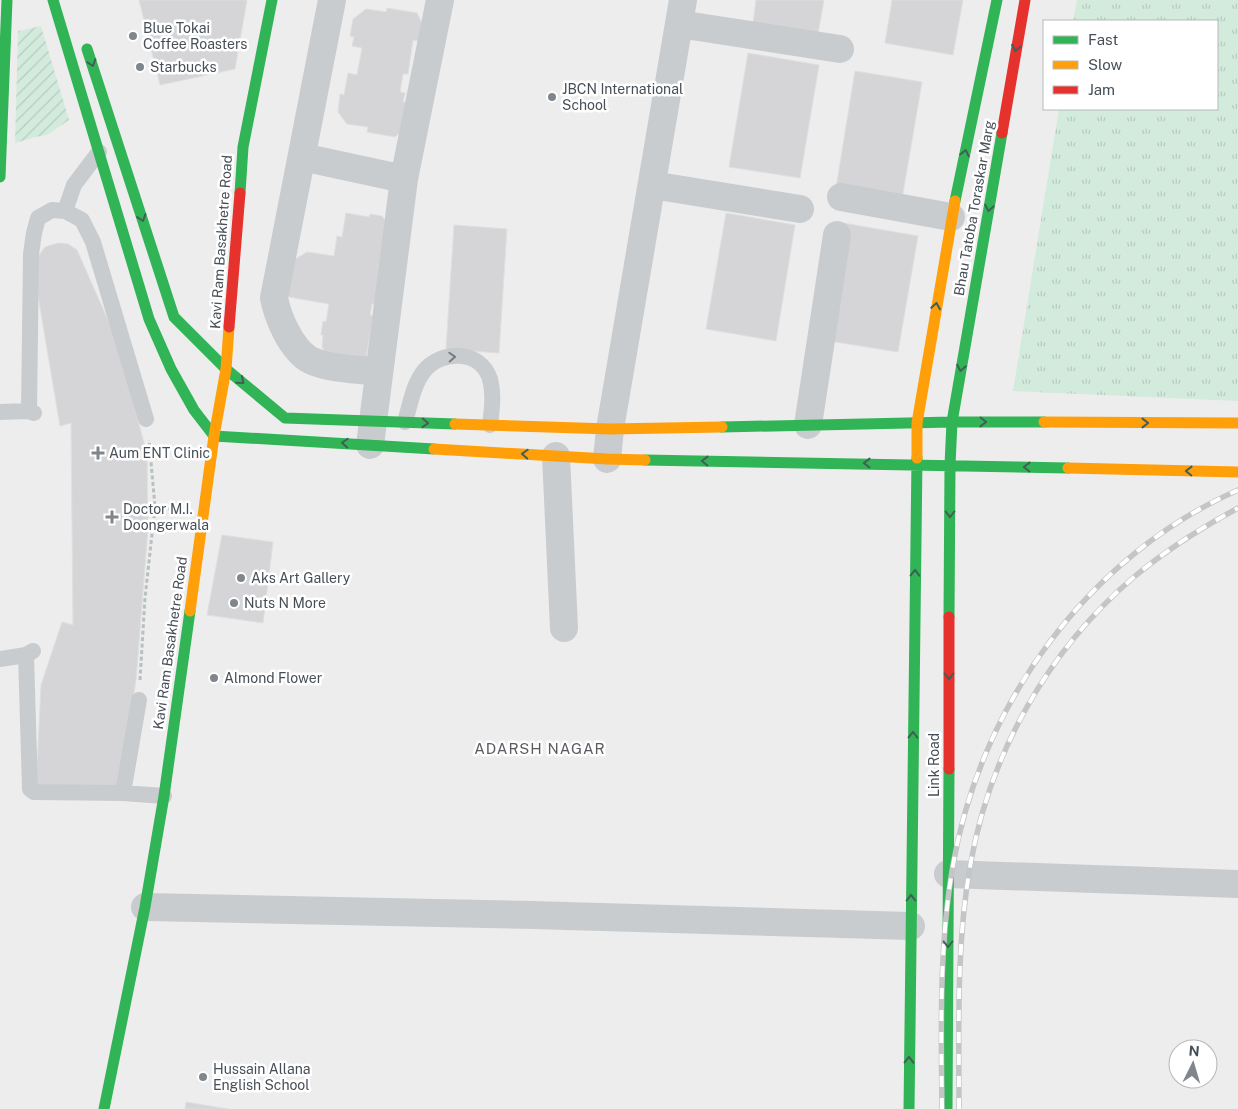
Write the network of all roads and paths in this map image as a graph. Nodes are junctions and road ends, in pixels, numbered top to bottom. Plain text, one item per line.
1 (7, 0) edge
2 (53, 0) edge
3 (272, 0) edge
4 (332, 0) edge
5 (440, 0) edge
6 (998, 0) edge
7 (1025, 0) edge
8 (681, 12) edge
9 (84, 37) dead end
10 (840, 49) dead end
11 (2, 52) edge
12 (99, 152) junction
13 (302, 157) junction
14 (0, 177) edge
15 (404, 179) junction
16 (652, 185) junction
17 (841, 197) dead end
18 (800, 209) dead end
19 (65, 211) junction
20 (952, 218) junction
21 (837, 235) dead end
22 (226, 369) junction
23 (378, 372) junction
24 (0, 412) edge
25 (146, 419) joint
26 (405, 422) junction
27 (952, 422) junction
28 (917, 423) junction
29 (1238, 423) edge
30 (490, 425) junction
31 (808, 425) junction
32 (610, 428) junction
33 (371, 433) junction
34 (214, 436) junction
35 (556, 456) junction
36 (606, 459) junction
37 (916, 464) junction
38 (950, 465) junction
39 (1238, 472) edge
40 (564, 628) dead end
41 (0, 660) edge
42 (139, 700) joint
43 (123, 793) junction
44 (164, 796) junction
45 (948, 874) junction
46 (1238, 884) edge
47 (145, 907) junction
48 (911, 926) junction
49 (104, 1109) edge
50 (909, 1109) edge
51 (947, 1109) edge

1 - 11 main road
2 - 12 main road
3 - 22 main road, Kavi Ram Basakhetre Road
4 - 13 street
5 - 15 street
20 -> 6 main road, Link Road
7 -> 27 main road, Bhau Tatoba Toraskar Marg
8 - 10 street
8 - 16 street
9 -> 22 main road
11 - 14 main road
12 - 19 lane
12 - 34 main road
13 - 15 street
13 - 23 street
15 - 23 street
16 - 18 street
16 - 32 street
17 - 20 street
19 - 24 lane
19 - 25 lane
28 -> 20 main road, Link Road
21 - 31 street
22 -> 33 main road
22 - 34 main road, Kavi Ram Basakhetre Road
23 - 33 street
25 - 42 path
26 -> 30 main road
26 -> 30 lane
26 - 33 main road
27 - 28 main road
27 -> 29 main road
27 - 38 main road, Link Road
28 - 31 main road
28 - 37 main road, Link Road
30 - 32 main road
31 - 32 main road
32 - 36 street
33 -> 34 main road
35 -> 33 main road
34 - 44 main road, Kavi Ram Basakhetre Road
35 - 36 main road
35 - 40 street
37 -> 36 main road
37 - 38 main road
48 -> 37 main road, Link Road
39 -> 38 main road
38 -> 45 main road, Link Road
41 - 43 lane
42 - 43 lane
43 - 44 lane
44 - 47 main road, Kavi Ram Basakhetre Road
45 - 46 street
45 -> 51 main road, Link Road
47 - 48 street
47 - 49 main road, Kavi Ram Basakhetre Road
50 -> 48 main road, Link Road

